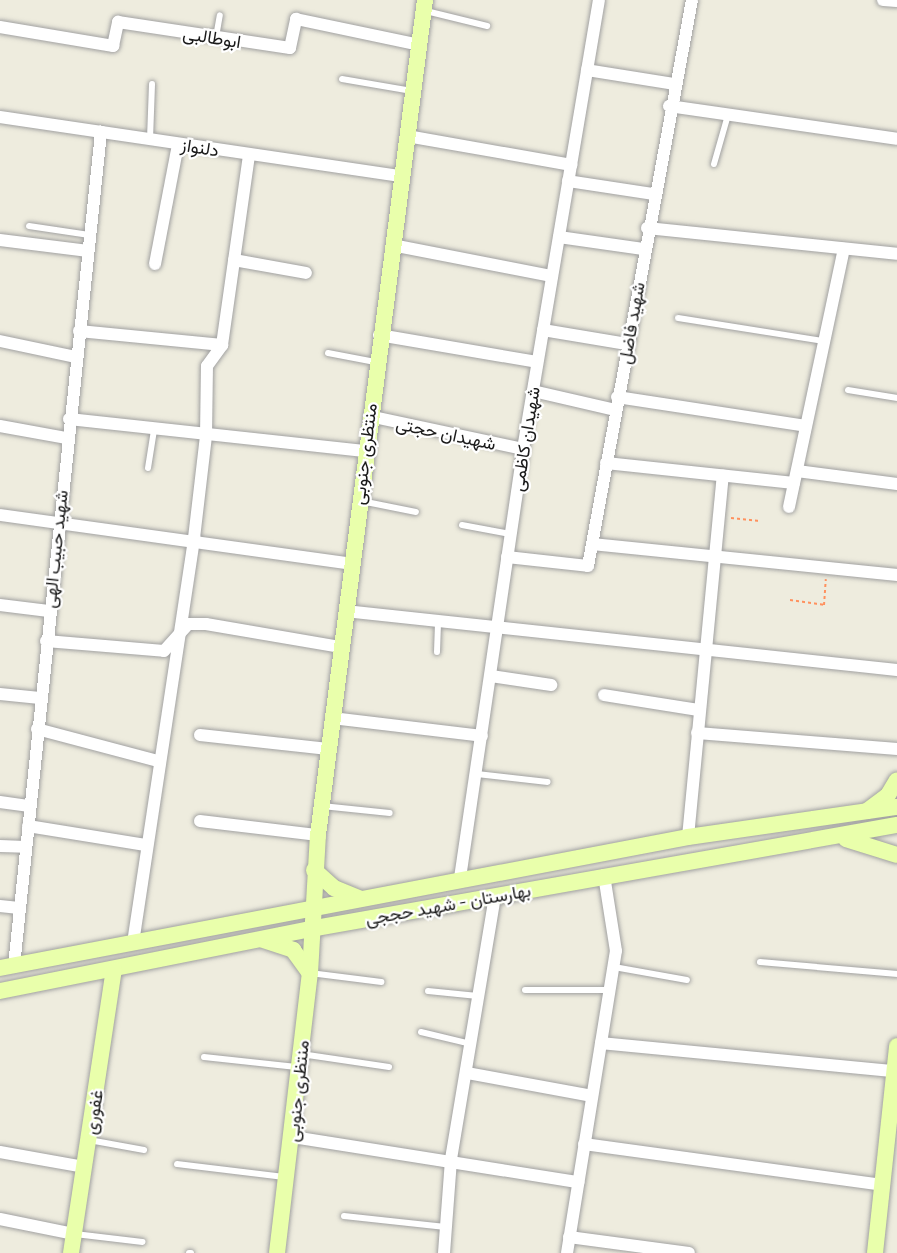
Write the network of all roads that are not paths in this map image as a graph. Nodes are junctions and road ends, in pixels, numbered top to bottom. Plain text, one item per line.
1 (599, 0) edge
2 (692, 0) edge
3 (883, 0) edge
4 (897, 2) edge
5 (424, 5) edge
6 (220, 15) dead end
7 (487, 26) dead end
8 (0, 27) edge
9 (216, 37) junction
10 (419, 45) junction
11 (587, 70) junction
12 (342, 79) dead end
13 (152, 84) dead end
14 (674, 84) junction
15 (413, 91) junction
16 (669, 106) junction
17 (728, 114) junction
18 (0, 117) edge
19 (101, 132) junction
20 (406, 136) junction
21 (897, 139) edge
22 (150, 140) junction
23 (178, 144) junction
24 (249, 155) junction
25 (714, 164) dead end
26 (571, 165) junction
27 (401, 176) junction
28 (568, 181) junction
29 (653, 194) junction
30 (28, 226) dead end
31 (647, 228) junction
32 (89, 235) junction
33 (559, 237) junction
34 (0, 240) edge
35 (392, 245) junction
36 (644, 249) junction
37 (844, 249) junction
38 (88, 251) junction
39 (897, 254) edge
40 (234, 260) junction
41 (155, 264) dead end
42 (306, 273) dead end
43 (552, 276) junction
44 (678, 318) dead end
45 (543, 330) junction
46 (79, 331) junction
47 (379, 335) junction
48 (0, 340) edge
49 (824, 342) junction
50 (627, 344) junction
51 (222, 345) junction
52 (328, 353) dead end
53 (76, 357) junction
54 (375, 363) junction
55 (537, 363) junction
56 (848, 390) dead end
57 (533, 391) junction
58 (897, 398) edge
59 (616, 404) junction
60 (369, 416) junction
61 (69, 419) junction
62 (0, 426) edge
63 (806, 426) junction
64 (153, 429) junction
65 (206, 436) junction
66 (67, 438) junction
67 (523, 449) junction
68 (364, 451) junction
69 (606, 463) junction
70 (148, 468) dead end
71 (723, 476) junction
72 (796, 477) junction
73 (897, 484) edge
74 (358, 500) junction
75 (789, 507) dead end
76 (416, 512) dead end
77 (0, 514) edge
78 (58, 521) junction
79 (462, 525) dead end
80 (511, 534) junction
81 (194, 538) junction
82 (592, 544) junction
83 (507, 557) junction
84 (715, 560) junction
85 (351, 564) junction
86 (897, 575) edge
87 (0, 604) edge
88 (49, 611) junction
89 (345, 611) junction
90 (438, 621) junction
91 (498, 628) junction
92 (179, 640) junction
93 (46, 641) junction
94 (341, 647) junction
95 (436, 652) dead end
96 (705, 652) junction
97 (897, 670) edge
98 (491, 676) junction
99 (551, 685) dead end
100 (0, 694) edge
101 (604, 694) dead end
102 (40, 698) junction
103 (699, 710) junction
104 (332, 718) junction
105 (37, 729) junction
106 (697, 733) junction
107 (200, 735) dead end
108 (482, 736) junction
109 (897, 749) edge
110 (328, 750) junction
111 (158, 761) junction
112 (477, 774) junction
113 (897, 780) edge
114 (548, 782) dead end
115 (0, 802) edge
116 (30, 806) junction
117 (321, 806) junction
118 (897, 807) edge
119 (390, 813) dead end
120 (862, 814) junction
121 (200, 821) dead end
122 (897, 825) edge
123 (27, 826) junction
124 (318, 836) junction
125 (688, 837) junction
126 (824, 841) junction
127 (145, 845) junction
128 (0, 846) edge
129 (26, 847) junction
130 (897, 855) edge
131 (314, 870) junction
132 (603, 875) junction
133 (460, 879) junction
134 (495, 896) junction
135 (359, 898) junction
136 (0, 906) edge
137 (19, 908) junction
138 (312, 908) junction
139 (310, 929) junction
140 (262, 939) junction
141 (133, 943) junction
142 (760, 962) dead end
143 (7, 967) edge
144 (613, 967) junction
145 (114, 970) junction
146 (309, 973) junction
147 (897, 974) edge
148 (687, 980) dead end
149 (381, 982) dead end
150 (525, 990) dead end
151 (609, 990) junction
152 (0, 991) edge
153 (428, 991) dead end
154 (479, 997) junction
155 (421, 1032) dead end
156 (601, 1043) junction
157 (471, 1044) junction
158 (897, 1046) edge
159 (204, 1057) dead end
160 (301, 1061) junction
161 (389, 1067) dead end
162 (894, 1071) junction
163 (467, 1073) junction
164 (592, 1096) junction
165 (293, 1137) junction
166 (88, 1140) junction
167 (584, 1144) junction
168 (144, 1150) dead end
169 (0, 1152) edge
170 (451, 1159) junction
171 (177, 1164) dead end
172 (84, 1167) junction
173 (287, 1178) junction
174 (578, 1182) junction
175 (882, 1185) junction
176 (344, 1216) dead end
177 (0, 1219) edge
178 (445, 1227) junction
179 (74, 1234) junction
180 (569, 1237) junction
181 (143, 1242) dead end
182 (71, 1253) edge
183 (277, 1253) edge
184 (446, 1253) edge
185 (567, 1253) edge
186 (689, 1253) edge
187 (875, 1253) edge

1 - 11 street, شهیدان کاظمی
2 - 14 street, شهید فاضل
3 - 4 street
5 - 7 lane
5 - 10 main road, منتظری جنوبی
6 - 9 lane
8 - 9 street, ابوطالبی
9 - 10 street, ابوطالبی
10 - 15 main road, منتظری جنوبی
11 - 14 street
11 - 26 street, شهیدان کاظمی
12 - 15 lane
13 - 22 lane
14 - 16 street, شهید فاضل
15 - 20 main road, منتظری جنوبی
16 - 17 street
16 - 29 street, شهید فاضل
17 - 21 street
17 - 25 lane
18 - 19 street, دلنواز
19 - 22 street, دلنواز
19 - 32 street, شهید حبیب الهی
20 - 26 street
20 - 27 main road, منتظری جنوبی
22 - 23 street, دلنواز
23 - 24 street, دلنواز
23 - 41 street
24 - 27 street, دلنواز
24 - 40 street
26 - 28 street, شهیدان کاظمی
27 - 35 main road, منتظری جنوبی
28 - 29 street
28 - 33 street, شهیدان کاظمی
29 - 31 street, شهید فاضل
30 - 32 lane
31 - 36 street, شهید فاضل
31 - 37 street
32 - 38 street, شهید حبیب الهی
33 - 36 street
33 - 43 street, شهیدان کاظمی
34 - 38 street
35 - 43 street
35 - 47 main road, منتظری جنوبی
36 - 50 street, شهید فاضل
37 - 39 street
37 - 49 street
38 - 46 street, شهید حبیب الهی
40 - 42 street
40 - 51 street
43 - 45 street, شهیدان کاظمی
44 - 49 lane
45 - 50 street
45 - 55 street, شهیدان کاظمی
46 - 51 street
46 - 53 street, شهید حبیب الهی
47 - 54 main road, منتظری جنوبی
47 - 55 street
48 - 53 street
49 - 63 street
50 - 59 street, شهید فاضل
51 - 65 street
52 - 54 lane
53 - 61 street, شهید حبیب الهی
54 - 60 main road, منتظری جنوبی
55 - 57 street, شهیدان کاظمی
56 - 58 lane
57 - 59 street
57 - 67 street, شهیدان کاظمی
59 - 63 street
59 - 69 street, شهید فاضل
60 - 67 street, شهیدان حجتی
60 - 68 main road, منتظری جنوبی
61 - 64 street
61 - 66 street, شهید حبیب الهی
62 - 66 street
63 - 72 street
64 - 65 street
64 - 70 lane
65 - 68 street
65 - 81 street
66 - 78 street, شهید حبیب الهی
67 - 80 street, شهیدان کاظمی
68 - 74 main road, منتظری جنوبی
69 - 71 street
69 - 82 street, شهید فاضل
71 - 72 street
71 - 84 street
72 - 73 street
72 - 75 street
74 - 76 lane
74 - 85 main road, منتظری جنوبی
77 - 78 street
78 - 81 street
78 - 88 street, شهید حبیب الهی
79 - 80 lane
80 - 83 street, شهیدان کاظمی
81 - 85 street
81 - 92 street
82 - 83 street, شهید فاضل
82 - 84 street
83 - 91 street, شهیدان کاظمی
84 - 86 street
84 - 96 street
85 - 89 main road, منتظری جنوبی
87 - 88 street
88 - 93 street, شهید حبیب الهی
89 - 90 street
89 - 94 main road, منتظری جنوبی
90 - 91 street
90 - 95 lane
91 - 96 street
91 - 98 street, شهیدان کاظمی
92 - 93 street
92 - 94 street
92 - 111 street
93 - 102 street, شهید حبیب الهی
94 - 104 main road, منتظری جنوبی
96 - 97 street
96 - 103 street
98 - 99 street
98 - 108 street, شهیدان کاظمی
100 - 102 street
101 - 103 street
102 - 105 street, شهید حبیب الهی
103 - 106 street
104 - 108 street
104 - 110 main road, منتظری جنوبی
105 - 111 street
105 - 116 street, شهید حبیب الهی
106 - 109 street
106 - 125 street
107 - 110 street
108 - 112 street, شهیدان کاظمی
110 - 117 main road, منتظری جنوبی
111 - 127 street
112 - 114 lane
112 - 133 street, شهیدان کاظمی
113 - 120 main road
115 - 116 street
116 - 123 street, شهید حبیب الهی
117 - 119 lane
117 - 124 main road, منتظری جنوبی
118 - 120 main road, بهارستان - شهید حججی
120 - 125 main road, بهارستان - شهید حججی
121 - 124 street
122 - 126 main road, بهارستان - شهید حججی
123 - 127 street
123 - 129 street, شهید حبیب الهی
124 - 131 main road, منتظری جنوبی
125 - 133 main road, بهارستان - شهید حججی
126 - 130 main road
126 - 132 main road, بهارستان - شهید حججی
127 - 141 street
128 - 129 street
129 - 137 street, شهید حبیب الهی
131 - 135 main road
131 - 138 main road, منتظری جنوبی
132 - 134 main road, بهارستان - شهید حججی
132 - 144 street
133 - 135 main road, بهارستان - شهید حججی
134 - 139 main road, بهارستان - شهید حججی
134 - 154 street
135 - 138 main road, بهارستان - شهید حججی
136 - 137 street
137 - 143 street, شهید حبیب الهی
138 - 139 main road, منتظری جنوبی
138 - 141 main road, بهارستان - شهید حججی
139 - 140 main road, بهارستان - شهید حججی
139 - 146 main road, منتظری جنوبی
140 - 145 main road, بهارستان - شهید حججی
140 - 146 main road
141 - 143 main road, بهارستان - شهید حججی
142 - 147 lane
144 - 148 lane
144 - 151 street
145 - 152 main road, بهارستان - شهید حججی
145 - 166 main road, غفوری
146 - 149 lane
146 - 160 main road, منتظری جنوبی
150 - 151 lane
151 - 156 street
153 - 154 lane
154 - 157 street
155 - 157 lane
156 - 162 street
156 - 164 street
157 - 163 street
158 - 162 main road
159 - 160 lane
160 - 161 lane
160 - 165 main road, منتظری جنوبی
162 - 175 main road
163 - 164 street
163 - 170 street
164 - 167 street
165 - 170 street
165 - 173 main road, منتظری جنوبی
166 - 168 lane
166 - 172 main road, غفوری
167 - 174 street
167 - 175 street
169 - 172 street
170 - 174 street
170 - 178 street
171 - 173 lane
172 - 179 main road, غفوری
173 - 183 main road, منتظری جنوبی
174 - 180 street
175 - 187 main road
176 - 178 lane
177 - 179 street
178 - 184 street
179 - 181 lane
179 - 182 main road, غفوری
180 - 185 street
180 - 186 street

